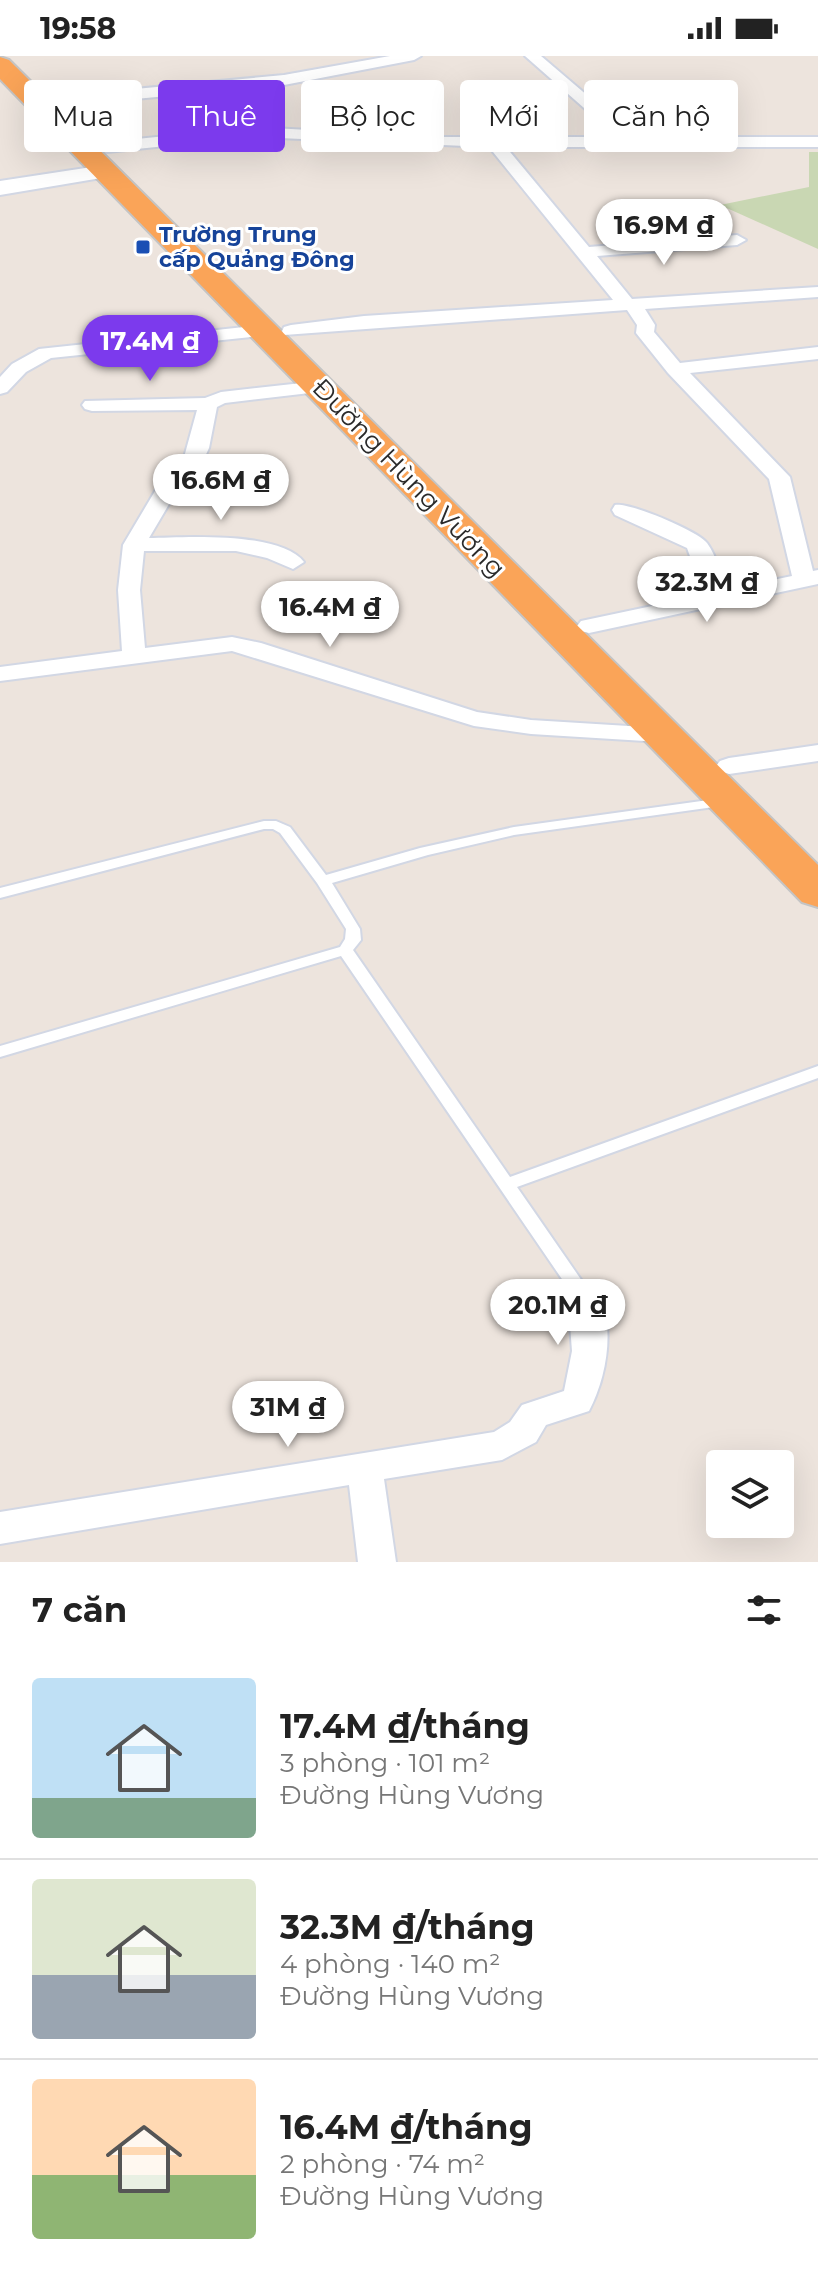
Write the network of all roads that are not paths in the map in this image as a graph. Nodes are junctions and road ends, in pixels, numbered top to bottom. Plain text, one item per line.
1 (14, 56) edge
2 (532, 56) edge
3 (406, 57) edge
4 (0, 65) edge
5 (39, 80) edge
6 (142, 93) edge
7 (584, 101) edge
8 (460, 141) edge
9 (738, 142) edge
10 (818, 142) edge
11 (100, 152) edge
12 (502, 152) edge
13 (106, 159) junction
14 (0, 188) edge
15 (737, 240) dead end
16 (587, 252) junction
17 (818, 292) edge
18 (630, 305) junction
19 (278, 331) junction
20 (818, 353) edge
21 (675, 369) junction
22 (320, 387) junction
23 (0, 388) edge
24 (208, 404) junction
25 (92, 405) dead end
26 (623, 510) dead end
27 (134, 545) junction
28 (293, 562) dead end
29 (811, 578) edge
30 (716, 598) junction
31 (589, 626) junction
32 (134, 656) junction
33 (0, 674) edge
34 (661, 735) junction
35 (818, 753) edge
36 (729, 766) junction
37 (728, 801) junction
38 (818, 853) edge
39 (323, 881) junction
40 (818, 892) edge
41 (0, 893) edge
42 (345, 950) junction
43 (0, 1052) edge
44 (818, 1072) edge
45 (508, 1184) junction
46 (585, 1299) joint
47 (364, 1466) junction
48 (0, 1528) edge
49 (377, 1562) edge

1 - 5 highway, Đường Hùng Vương
2 - 7 street
3 - 6 street
4 - 13 highway, Đường Hùng Vương
8 - 13 street
9 - 10 street
11 - 13 highway, Đường Hùng Vương
12 - 16 street
13 - 14 street
13 - 19 highway, Đường Hùng Vương
15 - 16 street
16 - 18 street
17 - 18 street
18 - 19 street
18 - 21 street
19 - 22 highway, Đường Hùng Vương
19 - 23 street
19 - 31 highway, Đường Hùng Vương
20 - 21 street
21 - 29 street
22 - 24 street
22 - 34 highway, Đường Hùng Vương
24 - 25 street
24 - 27 street
26 - 30 street
27 - 28 street
27 - 32 street
29 - 30 street
30 - 31 street
31 - 36 highway, Đường Hùng Vương
32 - 33 street
32 - 34 street
34 - 37 highway, Đường Hùng Vương
35 - 36 street
36 - 38 highway, Đường Hùng Vương
37 - 39 lane
37 - 40 highway, Đường Hùng Vương
39 - 41 lane
39 - 42 lane
42 - 43 lane
42 - 45 lane
44 - 45 lane
45 - 46 lane
46 - 47 street
47 - 48 street
47 - 49 street

